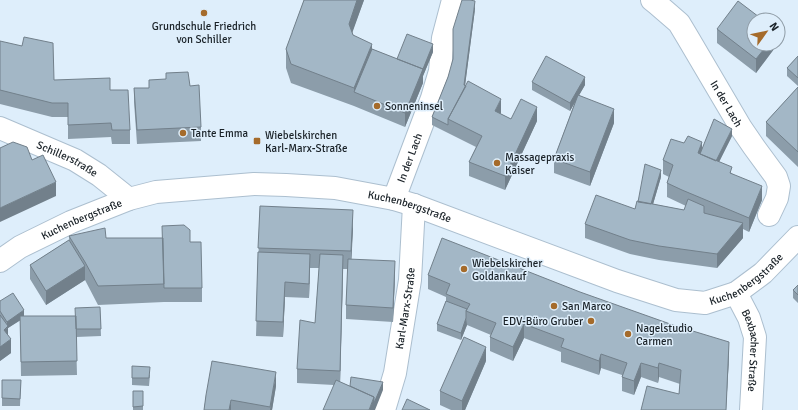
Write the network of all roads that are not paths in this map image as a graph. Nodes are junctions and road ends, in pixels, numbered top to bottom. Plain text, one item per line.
1 (453, 0) edge
2 (652, 0) edge
3 (0, 128) edge
4 (129, 199) junction
5 (394, 199) junction
6 (414, 205) junction
7 (769, 215) dead end
8 (798, 237) edge
9 (0, 261) edge
10 (736, 293) junction
11 (384, 410) edge
12 (751, 410) edge

1 - 5 street, In der Lach
2 - 7 street, In der Lach
3 - 4 street, Schillerstraße
4 - 5 street, Kuchenbergstraße
4 - 9 street, Kuchenbergstraße
5 - 6 street, Kuchenbergstraße
6 - 10 street, Kuchenbergstraße
6 - 11 street, Karl-Marx-Straße
8 - 10 street, Kuchenbergstraße
10 - 12 street, Bexbacher Straße

